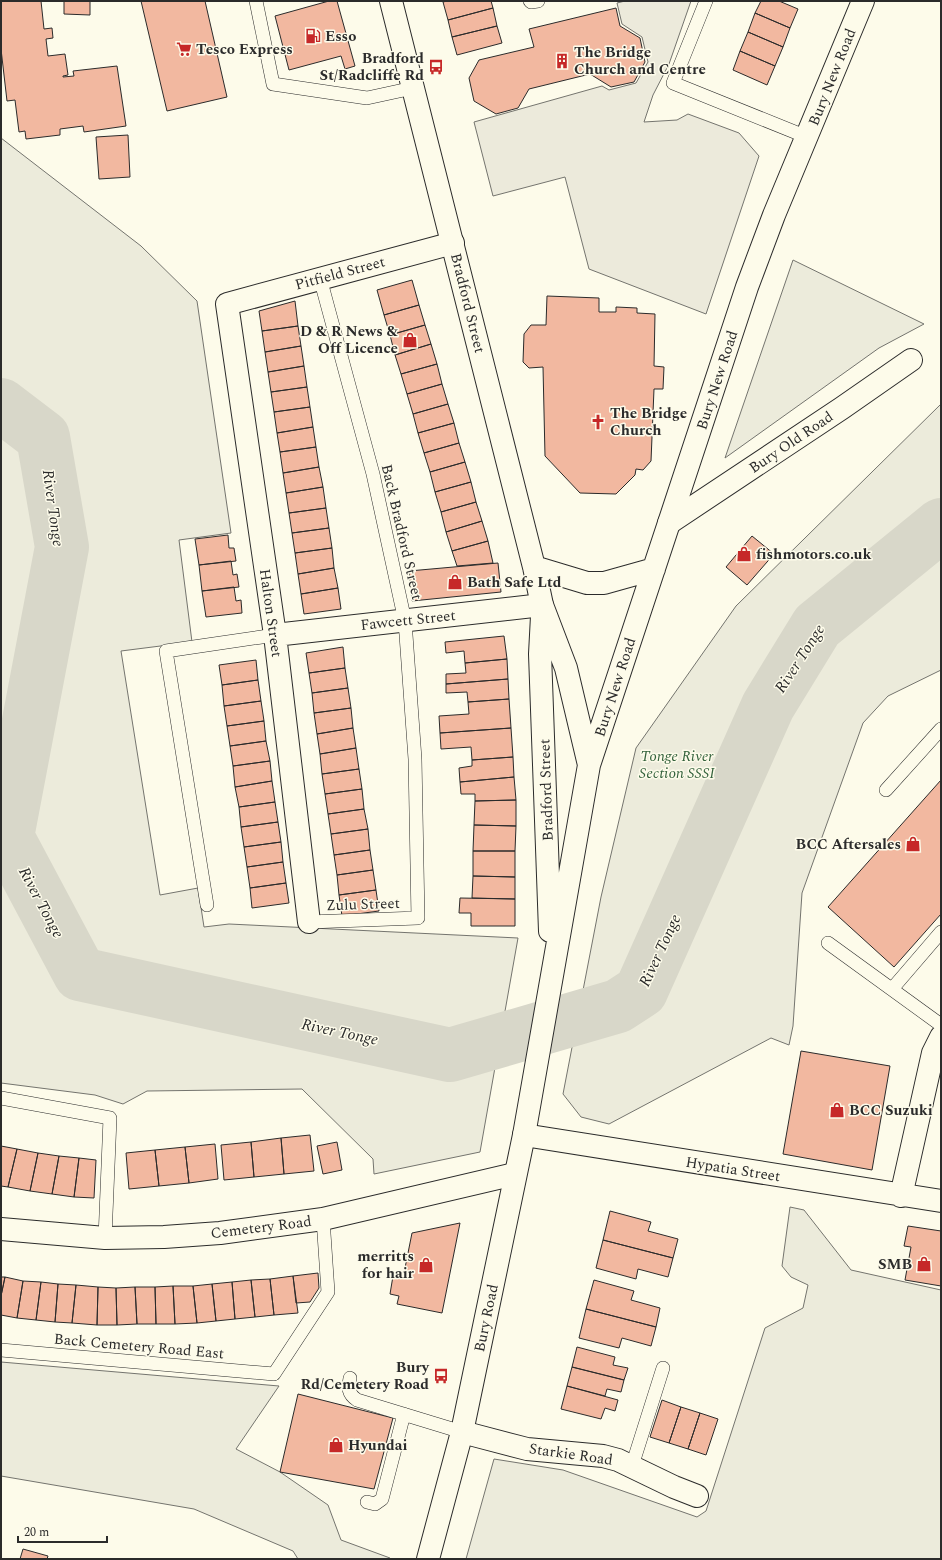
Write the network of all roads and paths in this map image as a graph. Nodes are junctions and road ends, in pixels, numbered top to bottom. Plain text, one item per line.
1 (256, 1) edge
2 (391, 1) edge
3 (530, 1) edge
4 (538, 1) edge
5 (706, 1) edge
6 (863, 1) edge
7 (413, 88) junction
8 (807, 137) junction
9 (453, 243) junction
10 (320, 278) junction
11 (227, 304) joint
12 (911, 360) dead end
13 (669, 523) junction
14 (534, 567) junction
15 (654, 569) junction
16 (542, 605) junction
17 (405, 621) junction
18 (275, 635) junction
19 (941, 729) edge
20 (589, 766) junction
21 (886, 790) dead end
22 (207, 905) dead end
23 (418, 918) joint
24 (309, 922) joint
25 (941, 932) edge
26 (828, 943) dead end
27 (550, 985) junction
28 (892, 989) junction
29 (941, 1025) edge
30 (941, 1037) edge
31 (1, 1098) edge
32 (524, 1135) junction
33 (515, 1174) junction
34 (901, 1196) junction
35 (941, 1201) edge
36 (324, 1219) junction
37 (1, 1229) edge
38 (105, 1238) junction
39 (1, 1350) edge
40 (663, 1368) dead end
41 (350, 1378) dead end
42 (404, 1414) junction
43 (462, 1432) junction
44 (632, 1466) junction
45 (697, 1496) dead end
46 (367, 1502) dead end
47 (428, 1559) edge

1 - 7 lane
2 - 7 main road, Bradford Street
3 - 4 lane
5 - 8 lane
6 - 8 main road, Bury New Road
7 - 9 main road, Bradford Street
8 - 13 main road, Bury New Road
9 - 10 main road, Pitfield Street
9 - 14 main road, Bradford Street
10 - 11 main road, Pitfield Street
10 - 17 lane, Back Bradford Street
11 - 18 main road, Halton Street
12 - 13 main road, Bury Old Road
13 - 15 main road, Bury New Road
14 - 15 main road
14 - 16 main road, Bradford Street
15 - 20 main road, Bury New Road
16 - 17 main road, Fawcett Street
16 - 20 main road, Bradford Street
16 - 27 main road, Bradford Street
17 - 18 main road, Fawcett Street
17 - 23 lane, Back Bradford Street
18 - 22 lane
18 - 24 main road, Halton Street
19 - 21 lane
20 - 27 main road, Bury New Road
23 - 24 lane, Zulu Street
25 - 28 lane
26 - 28 lane
27 - 32 main road, Bury Road
28 - 29 lane
30 - 34 main road
31 - 38 lane
32 - 33 main road, Bury Road
32 - 34 main road, Hypatia Street
33 - 36 main road, Cemetery Road
33 - 43 main road, Bury Road
34 - 35 main road, Hypatia Street
36 - 38 main road, Cemetery Road
36 - 39 lane, Back Cemetery Road East
37 - 38 main road, Cemetery Road
40 - 44 lane
41 - 42 lane
42 - 43 lane
42 - 46 lane
43 - 44 main road, Starkie Road
43 - 47 main road, Bury Road
44 - 45 main road, Starkie Road

